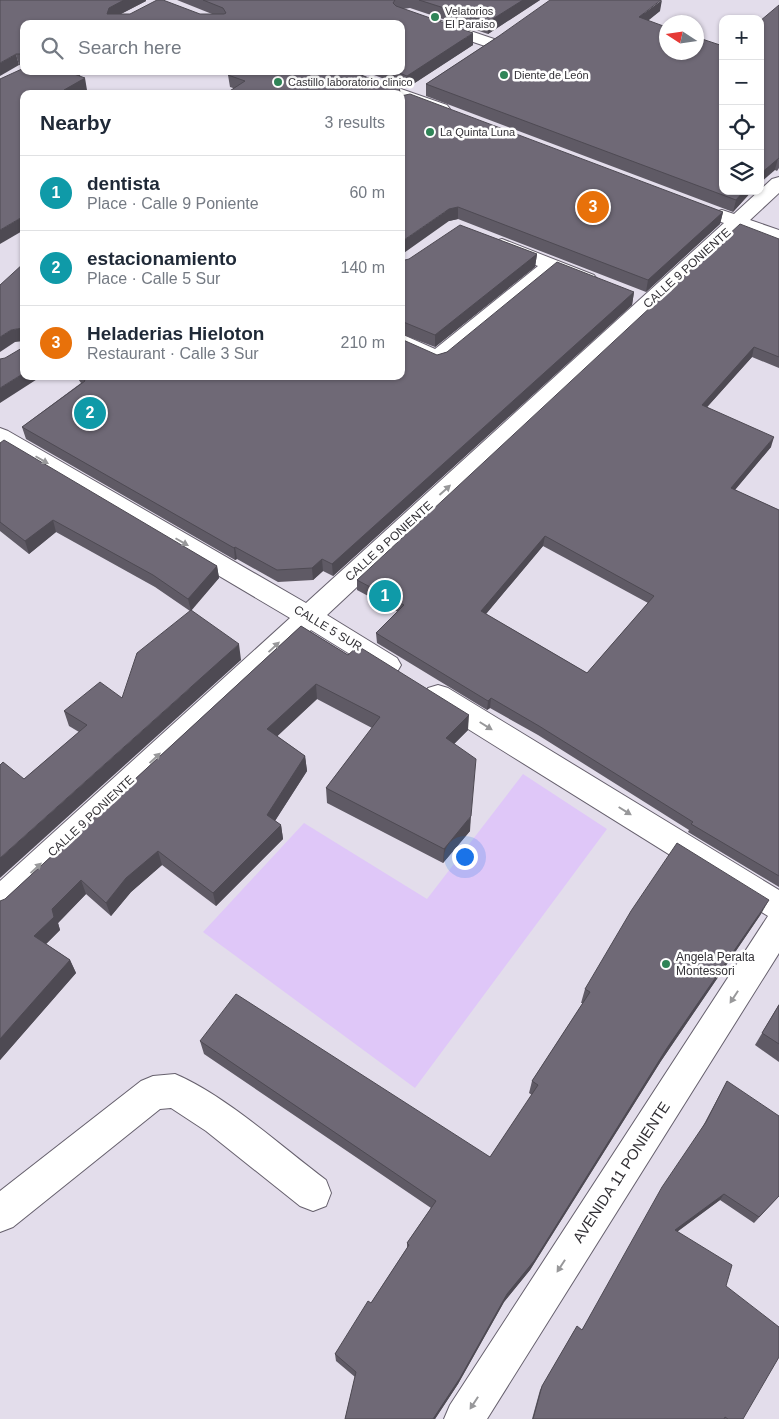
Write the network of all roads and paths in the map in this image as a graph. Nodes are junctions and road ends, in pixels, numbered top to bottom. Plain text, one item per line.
1 (421, 19) edge
2 (507, 32) edge
3 (491, 42) junction
4 (476, 53) edge
5 (384, 87) edge
6 (393, 90) edge
7 (407, 95) edge
8 (455, 114) edge
9 (779, 183) edge
10 (701, 208) edge
11 (738, 222) junction
12 (779, 237) edge
13 (483, 238) edge
14 (552, 265) junction
15 (605, 286) edge
16 (405, 343) edge
17 (0, 436) edge
18 (308, 616) junction
19 (0, 901) edge
20 (779, 906) edge
21 (779, 926) edge
22 (313, 1193) dead end
23 (0, 1214) edge
24 (464, 1419) edge

1 - 3 street
2 - 3 street
3 - 4 street
5 - 6 street
7 - 8 street
9 - 11 street, CALLE 9 PONIENTE
10 - 11 street
11 - 12 street
18 -> 11 street, CALLE 9 PONIENTE
13 - 14 street
14 - 15 street
14 - 16 street
17 -> 18 street, CALLE 5 SUR
19 -> 18 street, CALLE 9 PONIENTE
18 -> 20 street, CALLE 5 SUR
21 -> 24 street, AVENIDA 11 PONIENTE
22 - 23 street

